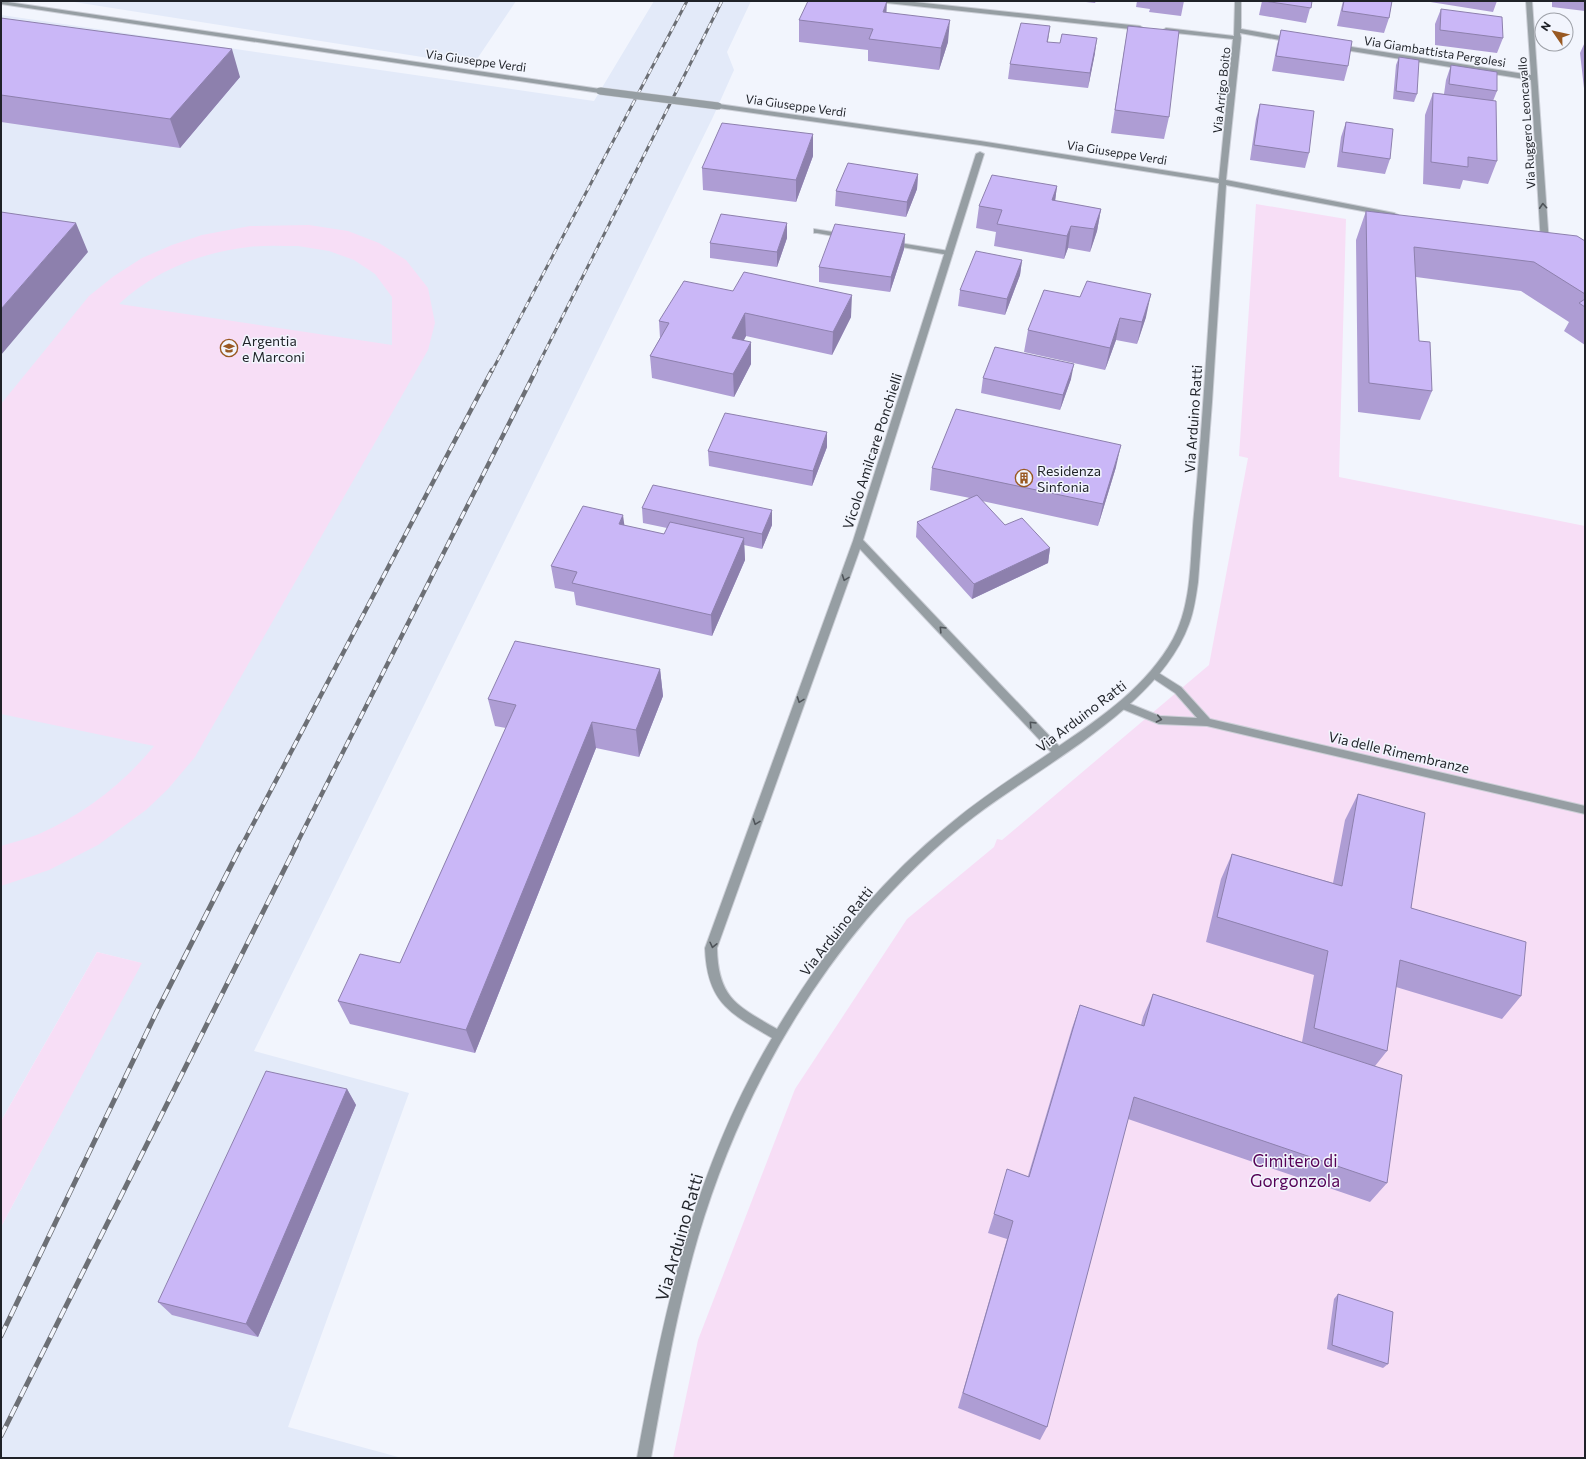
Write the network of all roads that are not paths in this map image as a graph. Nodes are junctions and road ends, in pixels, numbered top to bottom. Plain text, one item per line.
1 (887, 1) edge
2 (1238, 1) edge
3 (1529, 1) edge
4 (1, 2) edge
5 (1146, 28) edge
6 (1162, 30) edge
7 (1238, 35) junction
8 (1302, 41) edge
9 (1333, 46) edge
10 (1534, 78) junction
11 (980, 154) dead end
12 (1223, 182) junction
13 (1404, 217) edge
14 (817, 231) dead end
15 (856, 238) edge
16 (880, 242) edge
17 (1545, 244) edge
18 (950, 253) junction
19 (858, 541) junction
20 (1154, 674) junction
21 (1123, 705) junction
22 (1207, 722) junction
23 (1058, 752) junction
24 (1585, 810) edge
25 (779, 1036) junction
26 (644, 1458) edge

1 - 5 street
2 - 7 street, Via Arrigo Boito
3 - 10 street, Via Ruggero Leoncavallo
4 - 12 street, Via Giuseppe Verdi, bridge
6 - 7 street
7 - 8 street
7 - 12 street, Via Arrigo Boito
9 - 10 street, Via Giambattista Pergolesi
17 -> 10 street, Via Ruggero Leoncavallo
11 - 18 street, Vicolo Amilcare Ponchielli
12 - 13 street, Via Giuseppe Verdi
12 - 20 street, Via Arduino Ratti
14 - 15 street
16 - 18 street
18 - 19 street, Vicolo Amilcare Ponchielli
23 -> 19 street, Vicolo Amilcare Ponchielli
19 -> 25 street
20 - 21 street, Via Arduino Ratti
20 - 22 street
21 -> 22 street, Via delle Rimembranze
21 - 23 street, Via Arduino Ratti
22 - 24 street, Via delle Rimembranze
23 - 25 street, Via Arduino Ratti
25 - 26 street, Via Arduino Ratti

